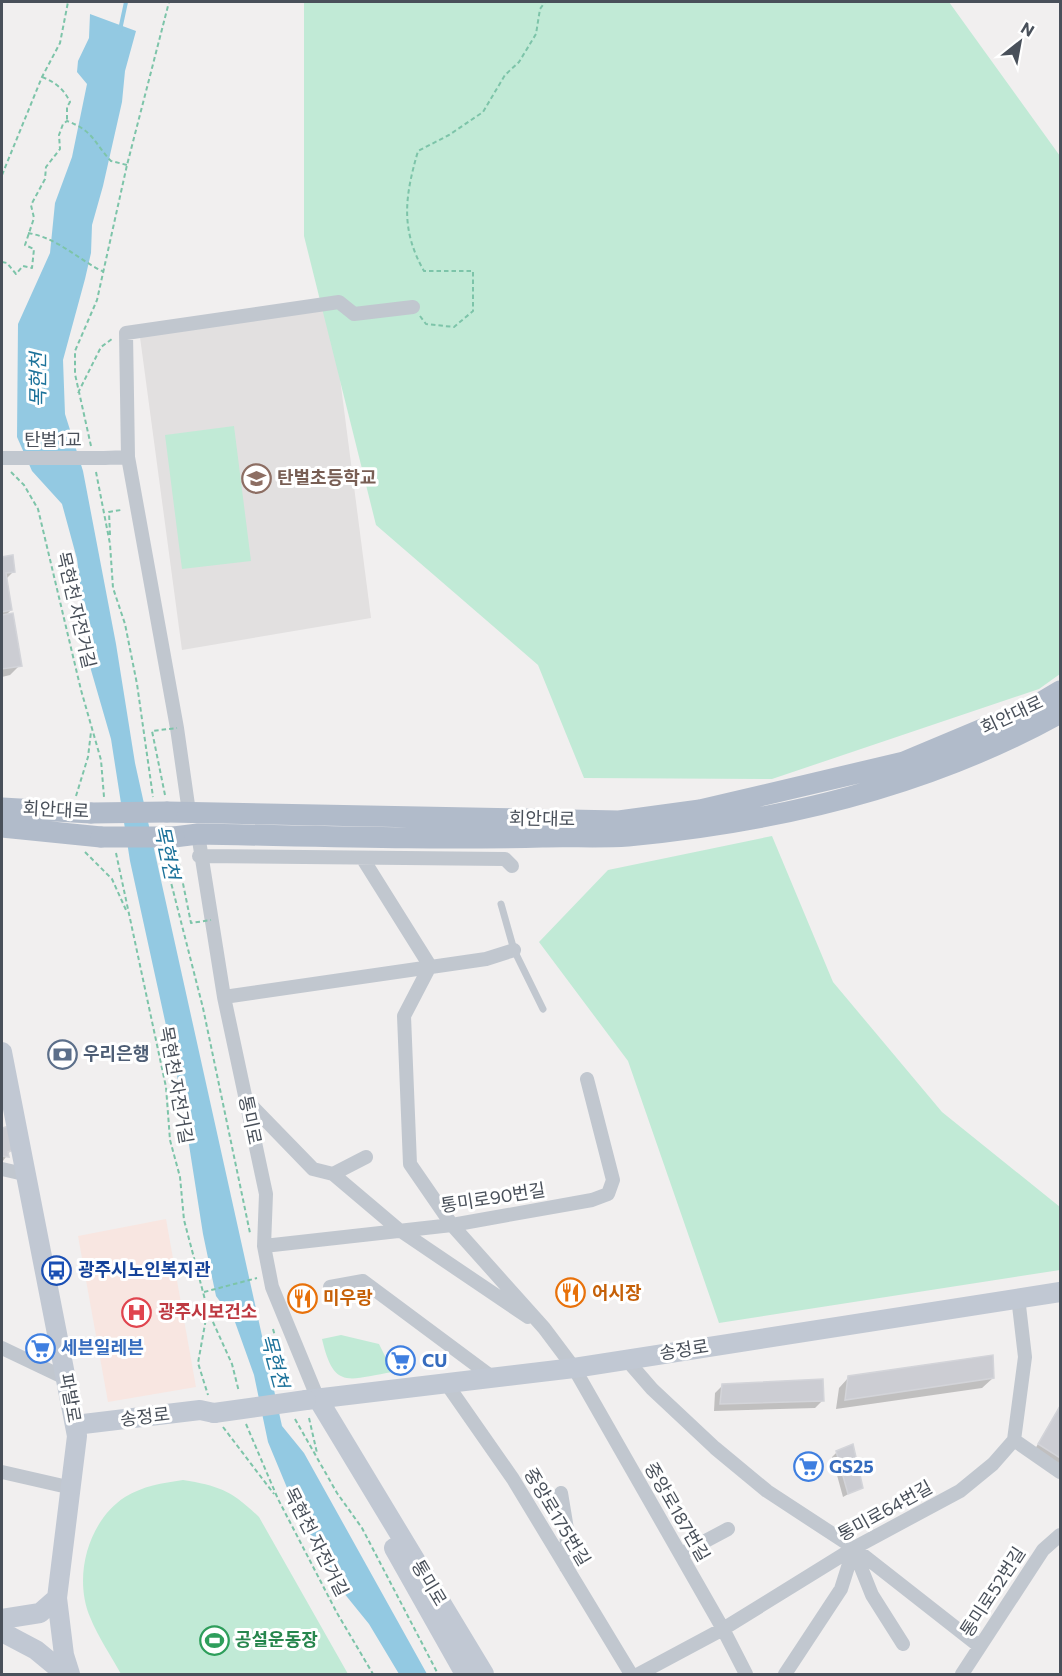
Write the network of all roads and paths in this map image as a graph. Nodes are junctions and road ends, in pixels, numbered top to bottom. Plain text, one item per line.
1 (68, 2) edge
2 (545, 2) edge
3 (42, 77) junction
4 (67, 121) junction
5 (127, 165) dead end
6 (2, 174) edge
7 (28, 233) junction
8 (2, 262) edge
9 (104, 272) dead end
10 (413, 307) joint
11 (113, 338) dead end
12 (78, 393) dead end
13 (128, 457) junction
14 (4, 461) edge
15 (121, 510) dead end
16 (110, 544) dead end
17 (1060, 691) edge
18 (1060, 713) edge
19 (92, 729) junction
20 (75, 798) dead end
21 (2, 808) edge
22 (99, 810) junction
23 (189, 812) junction
24 (2, 827) edge
25 (198, 834) junction
26 (108, 843) junction
27 (174, 845) junction
28 (83, 851) dead end
29 (199, 856) junction
30 (363, 859) junction
31 (512, 866) dead end
32 (170, 874) dead end
33 (501, 904) dead end
34 (128, 913) junction
35 (514, 950) junction
36 (430, 966) junction
37 (224, 997) junction
38 (543, 1009) dead end
39 (2, 1052) edge
40 (587, 1079) dead end
41 (5, 1084) edge
42 (246, 1100) junction
43 (366, 1157) dead end
44 (2, 1169) edge
45 (333, 1174) junction
46 (28, 1175) junction
47 (452, 1225) junction
48 (398, 1229) junction
49 (264, 1246) junction
50 (259, 1277) dead end
51 (330, 1287) dead end
52 (204, 1292) junction
53 (1060, 1292) edge
54 (1018, 1297) junction
55 (208, 1311) junction
56 (544, 1328) junction
57 (2, 1348) edge
58 (626, 1359) junction
59 (574, 1368) junction
60 (492, 1377) junction
61 (67, 1379) junction
62 (446, 1383) junction
63 (239, 1394) dead end
64 (312, 1400) junction
65 (211, 1412) junction
66 (244, 1415) dead end
67 (76, 1431) junction
68 (1014, 1440) junction
69 (318, 1456) dead end
70 (2, 1472) edge
71 (1060, 1472) edge
72 (72, 1488) junction
73 (561, 1493) dead end
74 (278, 1499) junction
75 (728, 1529) dead end
76 (1060, 1535) edge
77 (854, 1548) junction
78 (681, 1554) junction
79 (566, 1567) junction
80 (57, 1598) junction
81 (2, 1619) edge
82 (723, 1629) junction
83 (2, 1632) edge
84 (903, 1644) dead end
85 (979, 1646) junction
86 (64, 1674) edge
87 (70, 1674) edge
88 (374, 1674) edge
89 (465, 1674) edge
90 (484, 1674) edge
91 (631, 1674) edge
92 (639, 1674) edge
93 (746, 1674) edge
94 (784, 1674) edge
95 (962, 1674) edge

1 - 3 path
2 - 10 path
3 - 4 path
3 - 6 path
4 - 5 path
4 - 7 path
7 - 8 path
7 - 9 path
10 - 13 street
11 - 12 path
13 - 14 street, 탄벌1교, bridge
13 - 23 street
14 - 19 path, 목현천 자전거길
15 - 16 path
17 - 23 main road, 회안대로
18 - 25 main road, 회안대로
19 - 20 path
19 - 22 path, 목현천 자전거길
21 - 22 main road, 회안대로
22 - 23 main road, 회안대로, bridge
24 - 26 main road, 회안대로
25 - 27 main road, 회안대로
25 - 29 street, 통미로
26 - 27 main road, 회안대로, bridge
26 - 34 path, 목현천 자전거길
27 - 32 path
28 - 34 path
29 - 30 street
29 - 37 street, 통미로
30 - 31 street
30 - 36 street
33 - 35 lane
34 - 52 path, 목현천 자전거길
35 - 36 street
35 - 38 lane
36 - 37 street
36 - 47 street
37 - 42 street, 통미로
39 - 41 main road, 파발로
40 - 47 street, 통미로90번길
41 - 46 main road, 파발로
42 - 45 street
42 - 49 street, 통미로
43 - 45 street
44 - 46 street
45 - 48 street
46 - 61 main road, 파발로
47 - 48 street, 통미로90번길
47 - 56 street
48 - 49 street, 통미로90번길
48 - 56 street
49 - 64 street, 통미로
50 - 52 path
51 - 60 street
52 - 55 path, 목현천 자전거길
53 - 54 main road, 송정로
54 - 58 main road, 송정로
54 - 68 street
55 - 63 path, 목현천 자전거길
55 - 65 path
56 - 59 street, 중앙로187번길
57 - 61 street
58 - 59 main road, 송정로
58 - 77 street
59 - 60 main road, 송정로
59 - 78 street, 중앙로187번길
60 - 62 main road, 송정로
61 - 67 main road, 파발로
62 - 64 main road, 송정로
62 - 79 street, 중앙로175번길
64 - 65 main road, 송정로, bridge
64 - 69 path
64 - 89 main road, 통미로
64 - 90 main road, 통미로
65 - 67 main road, 송정로
65 - 74 path
66 - 74 path, 목현천 자전거길
67 - 72 main road, 파발로
68 - 71 street
68 - 77 street, 통미로64번길
70 - 72 street
72 - 80 main road, 파발로
73 - 79 street
74 - 88 path, 목현천 자전거길
75 - 78 street
76 - 85 street, 통미로52번길
77 - 82 street, 통미로64번길
77 - 84 street
77 - 85 street
77 - 94 street
78 - 82 street, 중앙로187번길
79 - 91 street, 중앙로175번길
80 - 81 main road
80 - 87 main road, 파발로
82 - 92 street, 통미로64번길
82 - 93 street, 중앙로187번길
83 - 86 main road
85 - 95 street, 통미로52번길

